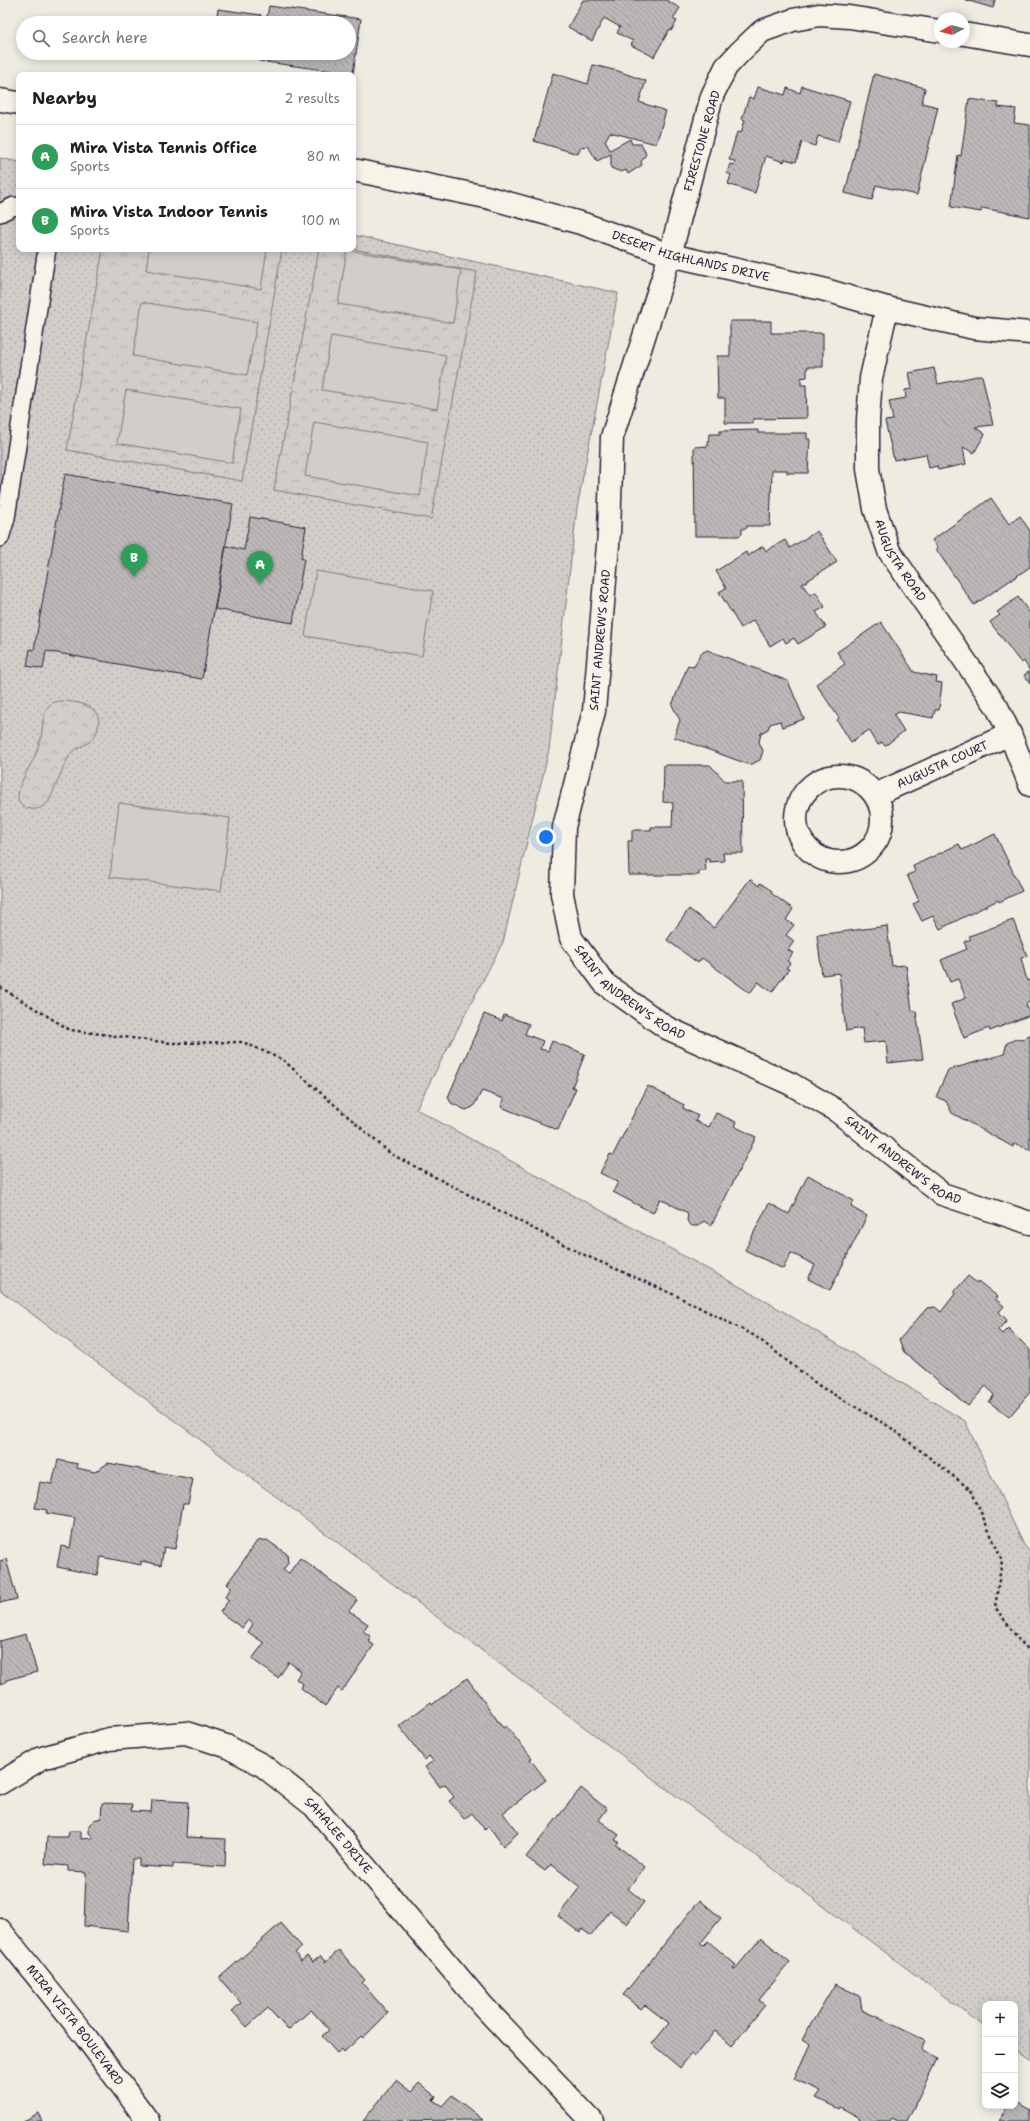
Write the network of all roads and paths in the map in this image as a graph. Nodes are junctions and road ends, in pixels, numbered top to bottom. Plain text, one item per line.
1 (934, 30) edge
2 (970, 35) edge
3 (1030, 45) edge
4 (0, 100) edge
5 (16, 103) edge
6 (356, 171) edge
7 (16, 206) edge
8 (0, 213) edge
9 (47, 252) edge
10 (670, 255) junction
11 (886, 308) junction
12 (1030, 333) edge
13 (0, 538) edge
14 (1010, 734) junction
15 (1030, 785) edge
16 (875, 795) dead end
17 (0, 987) edge
18 (1030, 1223) edge
19 (1030, 1651) edge
20 (0, 1783) edge
21 (0, 1930) edge
22 (148, 2121) edge
23 (592, 2121) edge

1 - 10 street, FIRESTONE ROAD
2 - 3 street
4 - 5 street
6 - 10 street, DESERT HIGHLANDS DRIVE
7 - 8 lane
9 - 13 lane
10 - 11 street, DESERT HIGHLANDS DRIVE
10 - 18 street, SAINT ANDREW'S ROAD
11 - 12 street, DESERT HIGHLANDS DRIVE
11 - 14 street, AUGUSTA ROAD
14 - 15 street, AUGUSTA ROAD
14 - 16 street, AUGUSTA COURT
17 - 19 path
20 - 23 street, SAHALEE DRIVE
21 - 22 street, MIRA VISTA BOULEVARD

